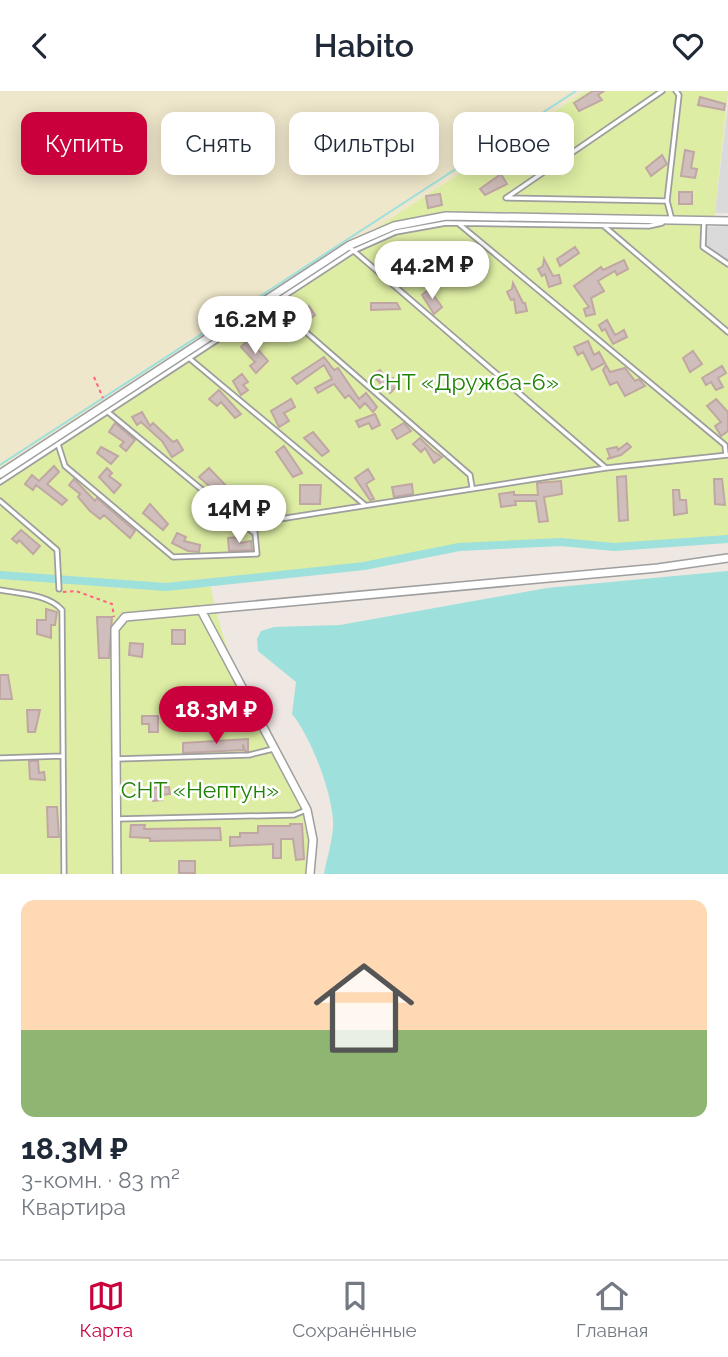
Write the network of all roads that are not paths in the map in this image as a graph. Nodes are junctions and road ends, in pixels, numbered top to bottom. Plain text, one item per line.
1 (662, 91) edge
2 (676, 91) edge
3 (667, 201) junction
4 (672, 220) junction
5 (704, 221) junction
6 (728, 221) edge
7 (458, 223) junction
8 (602, 225) junction
9 (351, 249) junction
10 (728, 264) edge
11 (270, 301) junction
12 (728, 332) edge
13 (187, 356) junction
14 (105, 410) junction
15 (58, 444) junction
16 (727, 455) edge
17 (606, 468) junction
18 (0, 474) edge
19 (0, 482) edge
20 (472, 487) junction
21 (0, 501) edge
22 (365, 505) junction
23 (255, 533) junction
24 (728, 558) edge
25 (59, 589) dead end
26 (0, 590) edge
27 (201, 611) junction
28 (273, 749) junction
29 (62, 756) junction
30 (0, 758) edge
31 (116, 759) junction
32 (307, 810) junction
33 (117, 819) junction
34 (64, 874) edge
35 (117, 874) edge
36 (310, 874) edge

1 - 3 lane
2 - 3 lane
3 - 4 lane
4 - 5 street
4 - 8 lane
4 - 9 street
5 - 6 street
5 - 10 lane
7 - 8 lane
7 - 9 lane
7 - 16 lane
8 - 12 lane
9 - 11 street
9 - 17 lane
11 - 13 street
11 - 20 lane
13 - 14 street
13 - 22 lane
14 - 15 lane
14 - 18 street
14 - 23 lane
15 - 19 lane
15 - 23 lane
16 - 17 lane
17 - 20 lane
20 - 22 lane
21 - 25 lane
22 - 23 lane
24 - 27 street
26 - 29 lane
27 - 28 street
27 - 31 street
28 - 31 lane
28 - 32 street
29 - 30 lane
29 - 34 lane
31 - 33 street
32 - 33 lane
32 - 36 street
33 - 35 street

